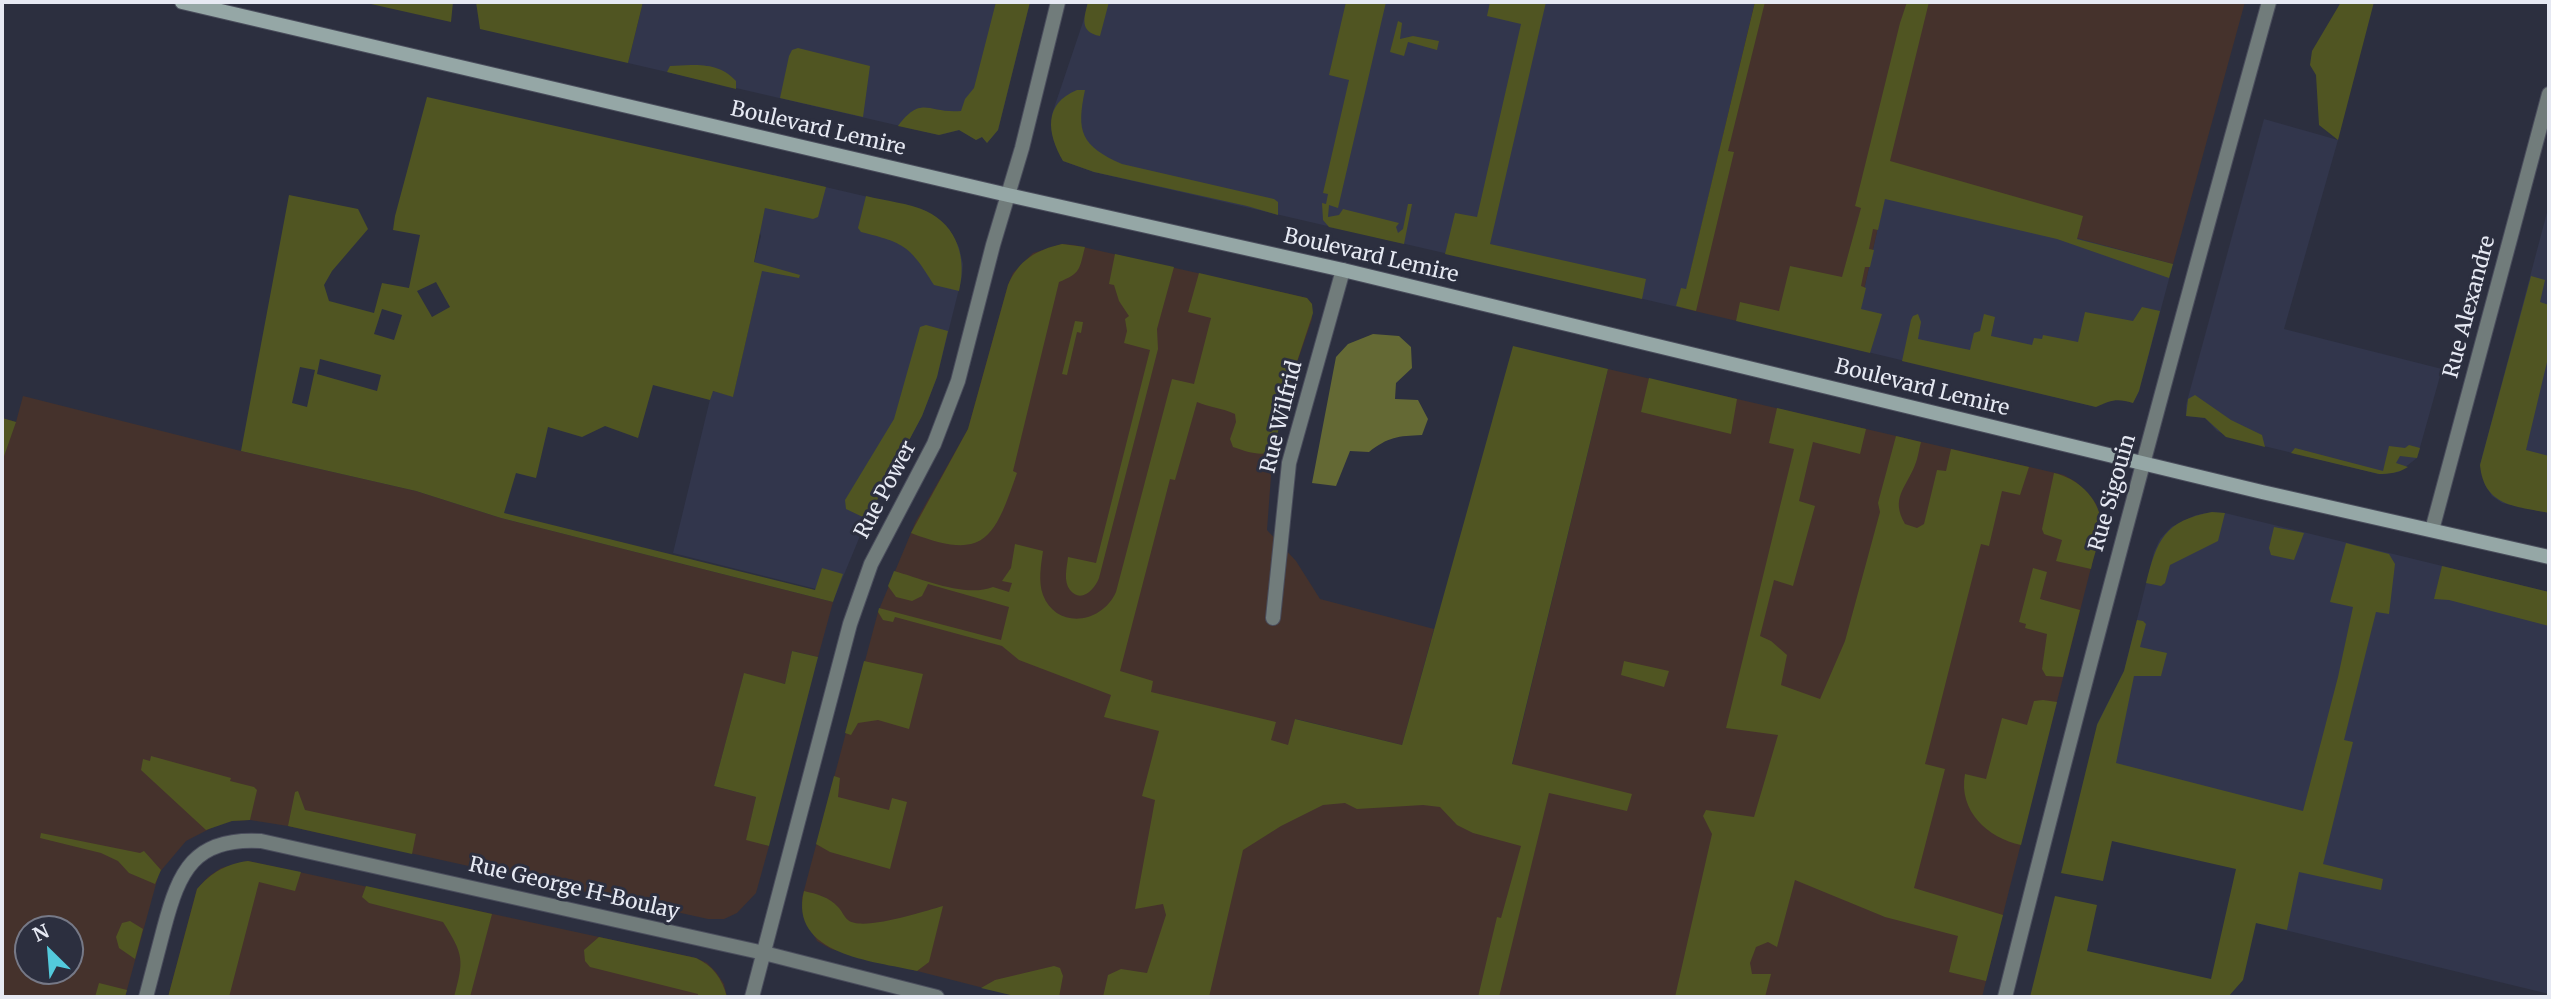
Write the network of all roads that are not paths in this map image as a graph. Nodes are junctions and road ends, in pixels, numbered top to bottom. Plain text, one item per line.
1 (182, 2) edge
2 (1058, 2) edge
3 (2269, 2) edge
4 (2549, 94) edge
5 (1008, 195) junction
6 (1343, 270) junction
7 (2143, 463) junction
8 (2432, 530) junction
9 (2549, 557) edge
10 (1273, 618) dead end
11 (764, 953) junction
12 (146, 997) edge
13 (752, 997) edge
14 (937, 997) edge
15 (2005, 997) edge

1 - 5 main road, Boulevard Lemire
2 - 5 street, Rue Power
3 - 7 street, Rue Sigouin
4 - 8 street, Rue Alexandre
5 - 6 main road, Boulevard Lemire
5 - 11 street, Rue Power
6 - 7 main road, Boulevard Lemire
6 - 10 street, Rue Wilfrid
7 - 8 main road, Boulevard Lemire
7 - 15 street, Rue Sigouin
8 - 9 main road, Boulevard Lemire
11 - 12 street, Rue George H-Boulay
11 - 13 street, Rue Power
11 - 14 street, Rue George H-Boulay

